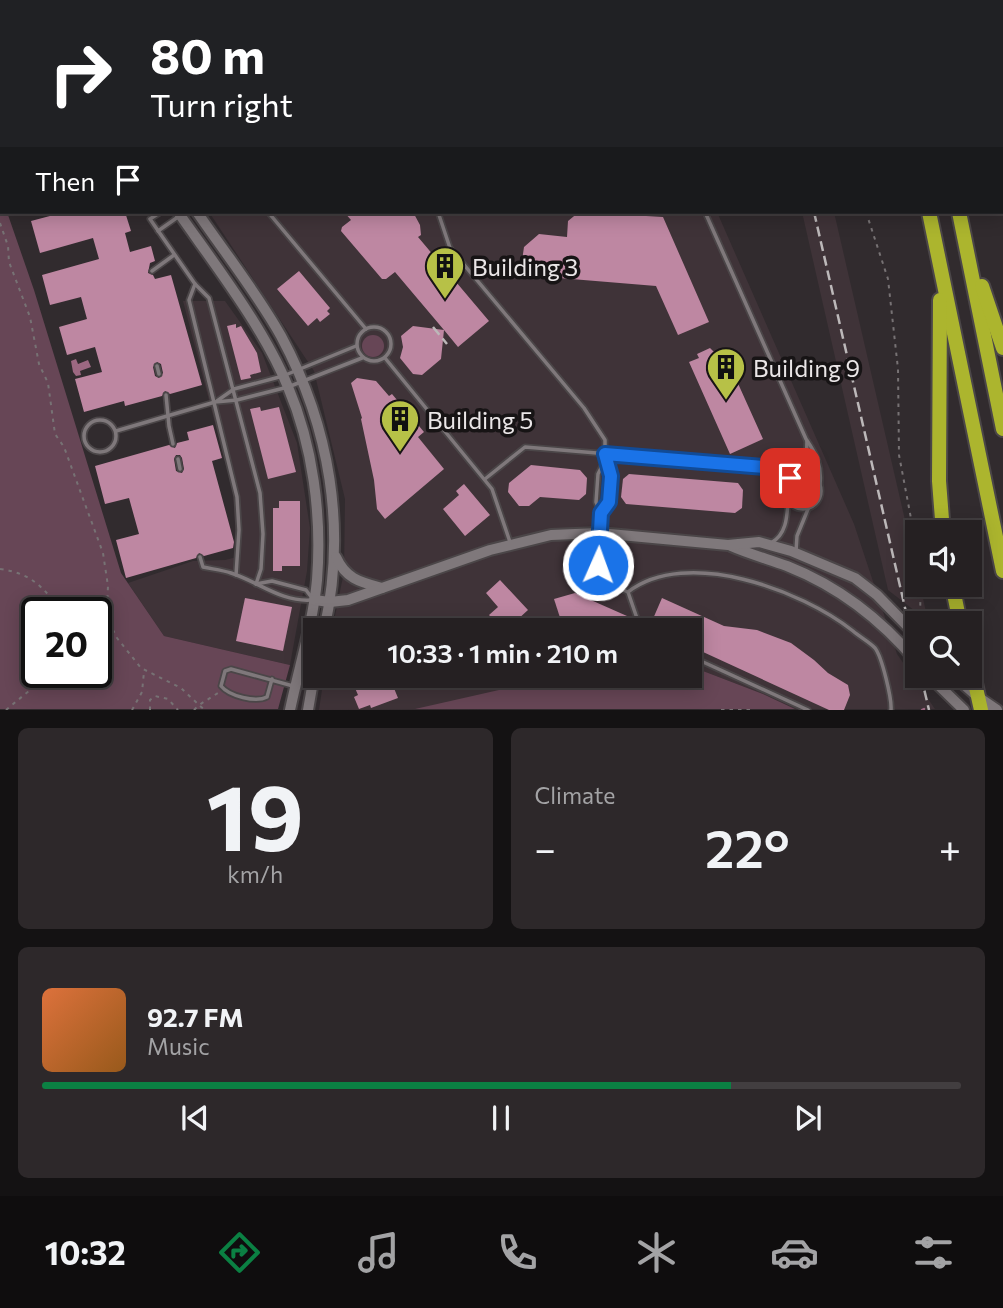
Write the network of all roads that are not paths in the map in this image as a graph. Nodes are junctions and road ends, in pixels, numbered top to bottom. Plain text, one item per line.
1 (157, 214) edge
2 (180, 214) edge
3 (182, 214) edge
4 (199, 214) edge
5 (270, 214) edge
6 (439, 214) edge
7 (706, 214) edge
8 (929, 214) edge
9 (959, 215) edge
10 (158, 231) junction
11 (174, 255) junction
12 (940, 270) junction
13 (152, 271) dead end
14 (195, 284) junction
15 (366, 329) junction
16 (356, 346) junction
17 (1003, 348) edge
18 (362, 358) junction
19 (385, 358) junction
20 (157, 366) dead end
21 (298, 370) junction
22 (159, 374) dead end
23 (283, 376) junction
24 (302, 382) junction
25 (288, 387) junction
26 (234, 389) junction
27 (166, 395) dead end
28 (237, 400) junction
29 (215, 402) junction
30 (169, 415) junction
31 (1003, 429) edge
32 (116, 432) junction
33 (806, 439) junction
34 (173, 444) dead end
35 (605, 454) junction
36 (177, 459) dead end
37 (605, 460) junction
38 (180, 469) dead end
39 (803, 472) junction
40 (790, 478) junction
41 (485, 479) junction
42 (820, 485) junction
43 (788, 502) junction
44 (808, 509) junction
45 (601, 513) junction
46 (942, 520) edge
47 (599, 533) junction
48 (511, 544) junction
49 (770, 544) junction
50 (728, 545) junction
51 (334, 552) junction
52 (795, 553) junction
53 (200, 557) dead end
54 (1003, 571) edge
55 (236, 575) junction
56 (256, 584) junction
57 (383, 588) junction
58 (628, 592) junction
59 (314, 600) junction
60 (330, 602) junction
61 (327, 618) edge
62 (637, 618) edge
63 (905, 623) edge
64 (905, 649) edge
65 (702, 661) edge
66 (272, 680) junction
67 (295, 686) junction
68 (312, 688) edge
69 (942, 688) edge
70 (966, 688) edge
71 (980, 703) edge
72 (289, 709) edge
73 (308, 709) edge
74 (808, 709) edge
75 (891, 709) edge
76 (964, 709) edge
77 (997, 709) edge

1 - 10 lane
2 - 10 lane
3 - 23 main road
4 - 21 main road
5 - 15 lane
6 - 35 lane
7 - 33 lane
8 - 12 highway
9 - 17 highway
9 - 31 highway
10 - 11 lane
11 - 13 lane
11 - 14 lane
12 - 46 highway
12 - 54 highway
14 - 26 lane
14 - 29 lane
15 - 16 lane
15 - 19 lane
16 - 18 lane
16 - 21 lane
18 - 19 lane
18 - 24 lane
19 - 41 lane
20 - 22 lane
21 - 23 lane
21 - 24 main road
23 - 25 main road
23 - 26 lane
24 - 25 lane
24 - 51 main road
25 - 28 lane
25 - 59 main road
26 - 28 lane
26 - 29 lane
27 - 30 lane
28 - 29 lane
28 - 56 lane
29 - 30 lane
29 - 55 lane
30 - 32 lane
30 - 34 lane
32 - 32 lane
33 - 39 lane
33 - 42 lane
35 - 37 lane
35 - 40 lane
35 - 41 lane
36 - 38 lane
37 - 45 lane
37 - 45 lane
39 - 40 lane
39 - 42 lane
40 - 43 lane
41 - 48 lane
42 - 44 lane
43 - 44 lane
43 - 49 lane
44 - 52 lane
45 - 47 lane
47 - 48 main road
47 - 50 main road
47 - 58 lane
48 - 57 main road
49 - 50 main road
49 - 52 main road
50 - 64 main road
51 - 57 main road
51 - 60 main road
52 - 63 main road
53 - 55 lane
55 - 56 lane
56 - 59 lane
56 - 59 lane
57 - 60 main road
58 - 62 lane
58 - 75 lane
59 - 60 main road
59 - 67 main road
60 - 61 main road
65 - 74 lane
66 - 66 lane
66 - 67 lane
67 - 72 main road
68 - 73 main road
69 - 76 main road
70 - 71 main road
71 - 77 main road

